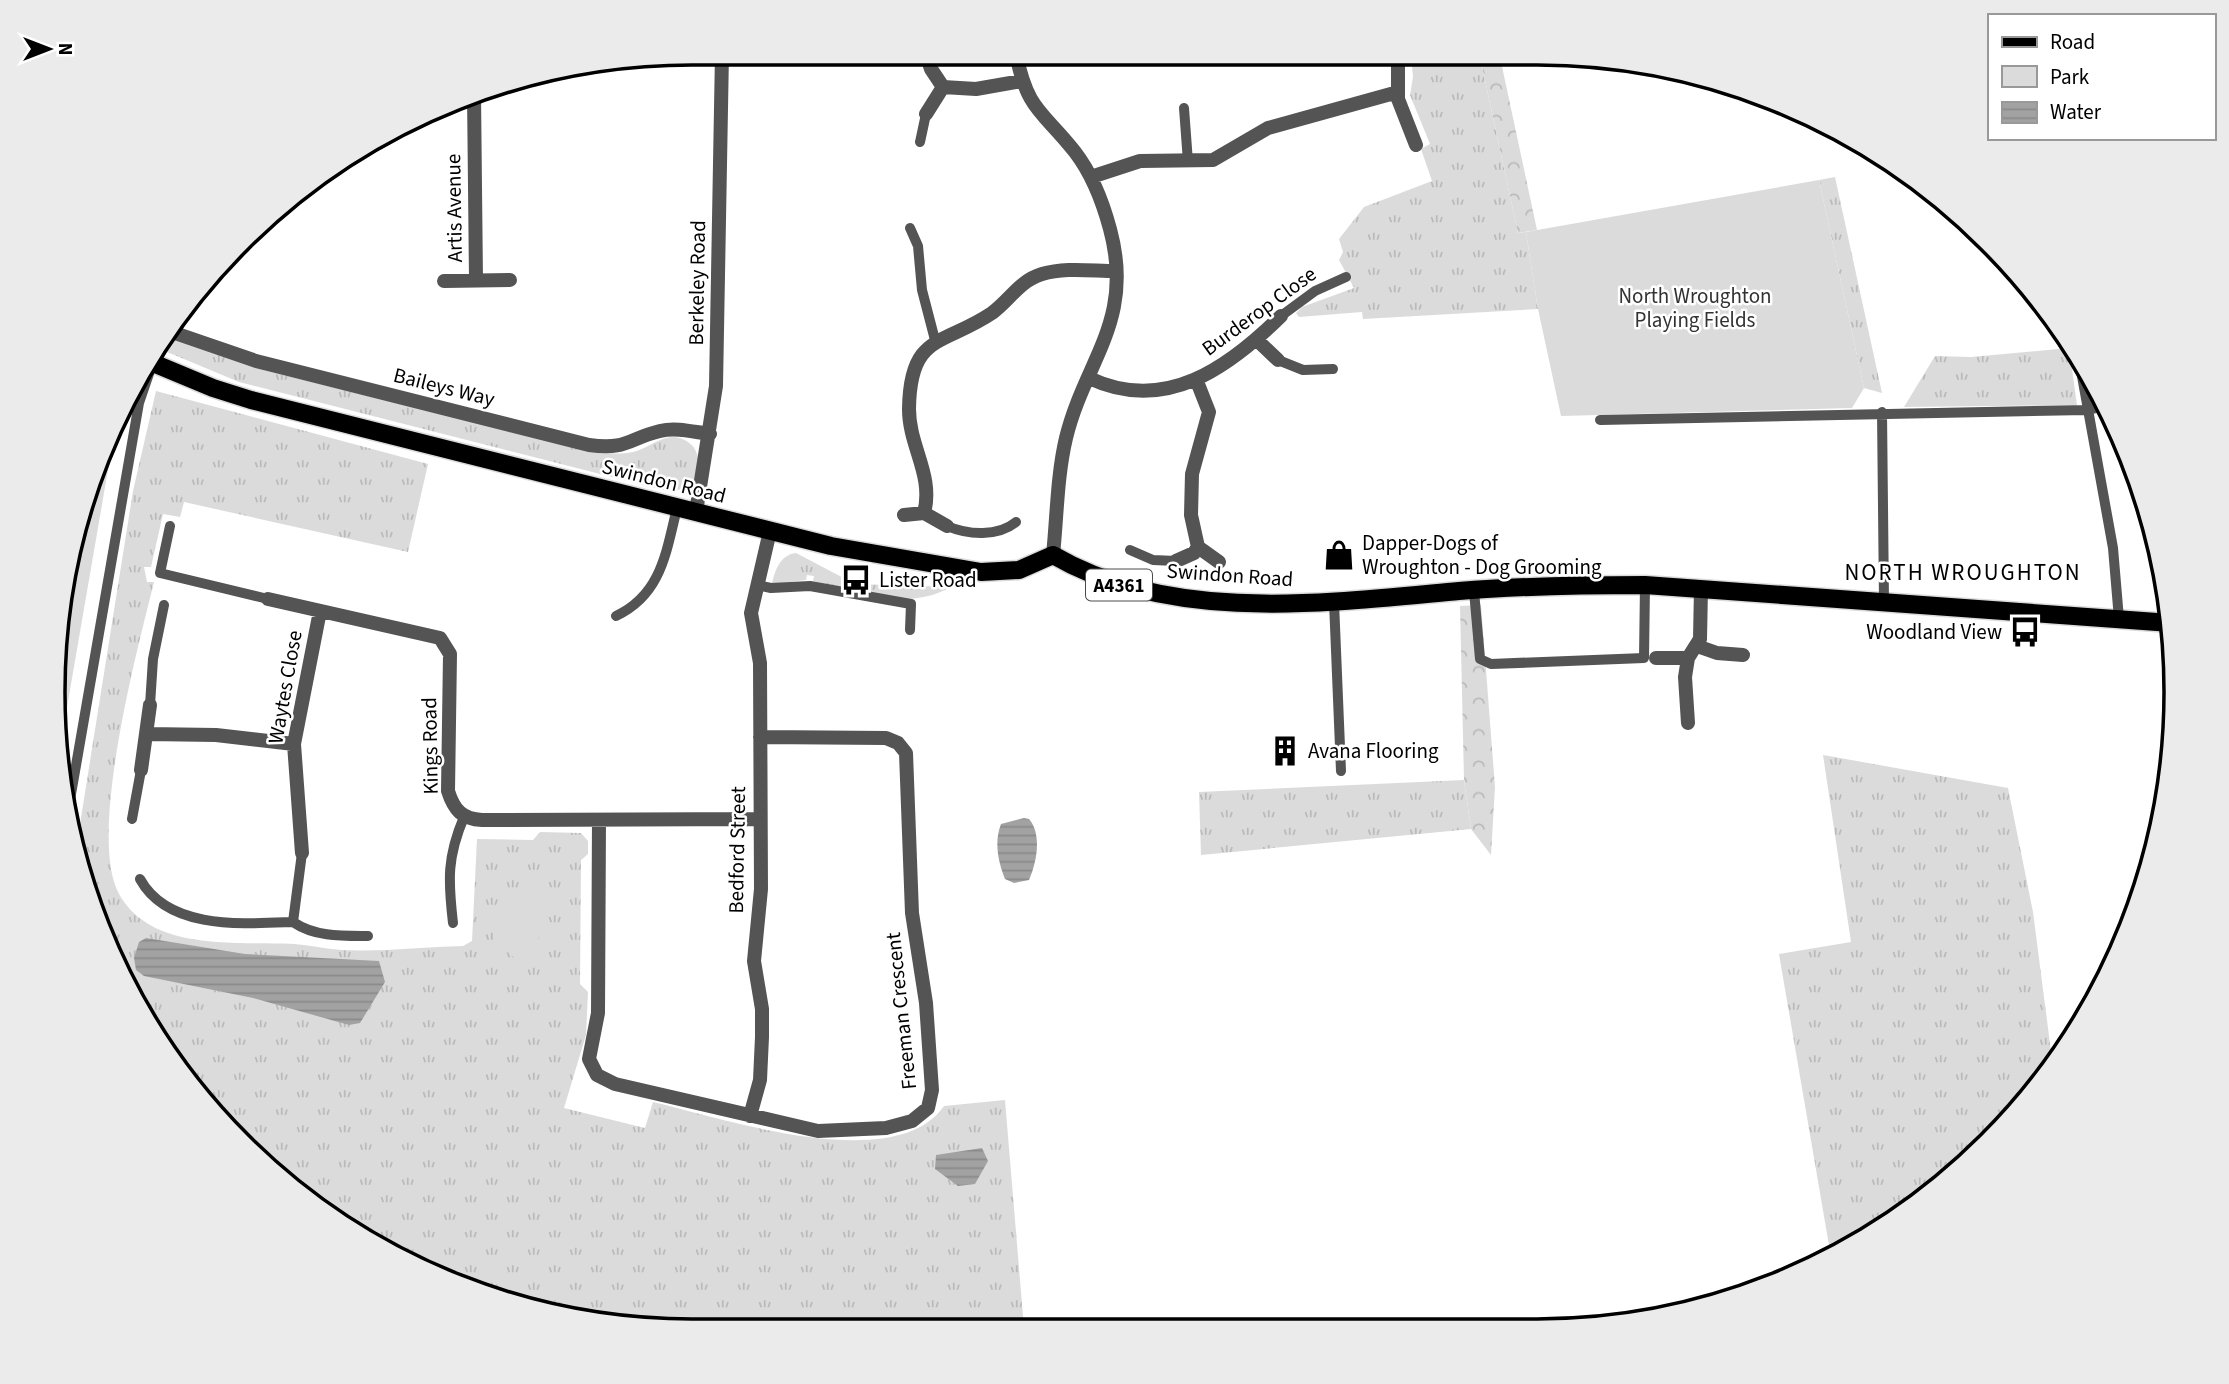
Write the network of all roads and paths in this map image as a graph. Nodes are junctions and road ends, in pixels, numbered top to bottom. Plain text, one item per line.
1 (722, 65) edge
2 (929, 65) edge
3 (1018, 65) edge
4 (1398, 65) edge
5 (1021, 81) junction
6 (943, 87) junction
7 (1398, 92) junction
8 (474, 104) edge
9 (1184, 108) dead end
10 (926, 114) joint
11 (920, 142) dead end
12 (1416, 145) dead end
13 (1188, 162) junction
14 (1091, 177) junction
15 (910, 228) dead end
16 (1116, 271) junction
17 (1346, 277) dead end
18 (477, 280) junction
19 (510, 280) dead end
20 (444, 281) dead end
21 (1281, 316) joint
22 (177, 334) edge
23 (935, 341) junction
24 (1258, 341) junction
25 (1278, 360) joint
26 (157, 366) edge
27 (1332, 369) dead end
28 (1089, 378) junction
29 (1196, 379) junction
30 (2082, 382) edge
31 (145, 386) edge
32 (2096, 408) edge
33 (2086, 410) junction
34 (1882, 412) junction
35 (1600, 420) dead end
36 (710, 434) junction
37 (677, 508) junction
38 (696, 513) junction
39 (924, 513) junction
40 (904, 515) dead end
41 (1016, 522) dead end
42 (170, 526) dead end
43 (947, 526) joint
44 (770, 531) junction
45 (1198, 547) junction
46 (1130, 550) dead end
47 (1053, 555) junction
48 (1176, 561) joint
49 (1219, 562) dead end
50 (756, 584) junction
51 (1645, 585) junction
52 (1701, 588) junction
53 (1475, 591) junction
54 (268, 600) joint
55 (1334, 602) junction
56 (1884, 602) junction
57 (164, 605) dead end
58 (320, 611) junction
59 (616, 616) dead end
60 (2119, 619) junction
61 (2160, 622) edge
62 (910, 630) dead end
63 (1693, 652) junction
64 (1743, 655) dead end
65 (1656, 658) dead end
66 (150, 705) joint
67 (1688, 723) dead end
68 (148, 734) junction
69 (760, 737) junction
70 (294, 744) junction
71 (141, 770) joint
72 (1341, 771) dead end
73 (72, 787) edge
74 (464, 817) junction
75 (132, 819) dead end
76 (759, 819) junction
77 (599, 820) junction
78 (302, 853) joint
79 (140, 878) dead end
80 (293, 922) junction
81 (453, 923) dead end
82 (368, 936) dead end
83 (750, 1116) junction

1 - 36 street, Berkeley Road
2 - 6 street
3 - 5 street
4 - 7 street
5 - 6 street
5 - 14 street
6 - 10 street
7 - 12 street
7 - 13 street
8 - 18 street, Artis Avenue
9 - 13 lane
10 - 11 lane
13 - 14 street
14 - 16 street
15 - 23 lane
16 - 23 street
16 - 28 street
17 - 21 lane, Burderop Close
18 - 19 street, Artis Avenue
18 - 20 street, Artis Avenue
21 - 24 street, Burderop Close
22 - 36 street, Baileys Way
23 - 39 street
24 - 25 street
24 - 29 street, Burderop Close
25 - 27 lane
26 - 37 main road, Swindon Road
28 - 29 street, Burderop Close
28 - 47 street
29 - 45 street, Burderop Close
30 - 33 lane
31 - 73 lane
32 - 33 lane
33 - 34 lane
33 - 60 lane
34 - 35 lane
34 - 56 lane
36 - 38 street, Berkeley Road
37 - 38 main road, Swindon Road
37 - 59 lane
38 - 44 main road, Swindon Road
39 - 40 street
39 - 43 street
41 - 43 lane
42 - 54 lane
44 - 47 main road, Swindon Road
44 - 50 street, Bedford Street
45 - 48 street
45 - 49 street
46 - 48 lane
47 - 55 main road, Swindon Road / A4361
50 - 62 lane
50 - 69 street, Bedford Street
51 - 52 main road, Swindon Road / A4361
51 - 53 main road, Swindon Road / A4361
51 - 53 lane
52 - 56 main road, Swindon Road / A4361
52 - 63 street
53 - 55 main road, Swindon Road / A4361
54 - 58 street, Kings Road
55 - 72 lane
56 - 60 main road, Swindon Road / A4361
57 - 66 lane
58 - 70 street, Waytes Close
58 - 74 street, Kings Road
60 - 61 main road, Swindon Road / A4361
63 - 64 street
63 - 65 street
63 - 67 street
66 - 68 street
68 - 70 street
68 - 71 street
69 - 76 street, Bedford Street
69 - 83 street, Freeman Crescent
70 - 78 street, Waytes Close
71 - 75 lane
74 - 77 street, Kings Road
74 - 81 lane
76 - 77 street, Kings Road
76 - 83 street, Bedford Street
77 - 83 street, Freeman Crescent
78 - 80 lane
79 - 80 lane
80 - 82 lane

